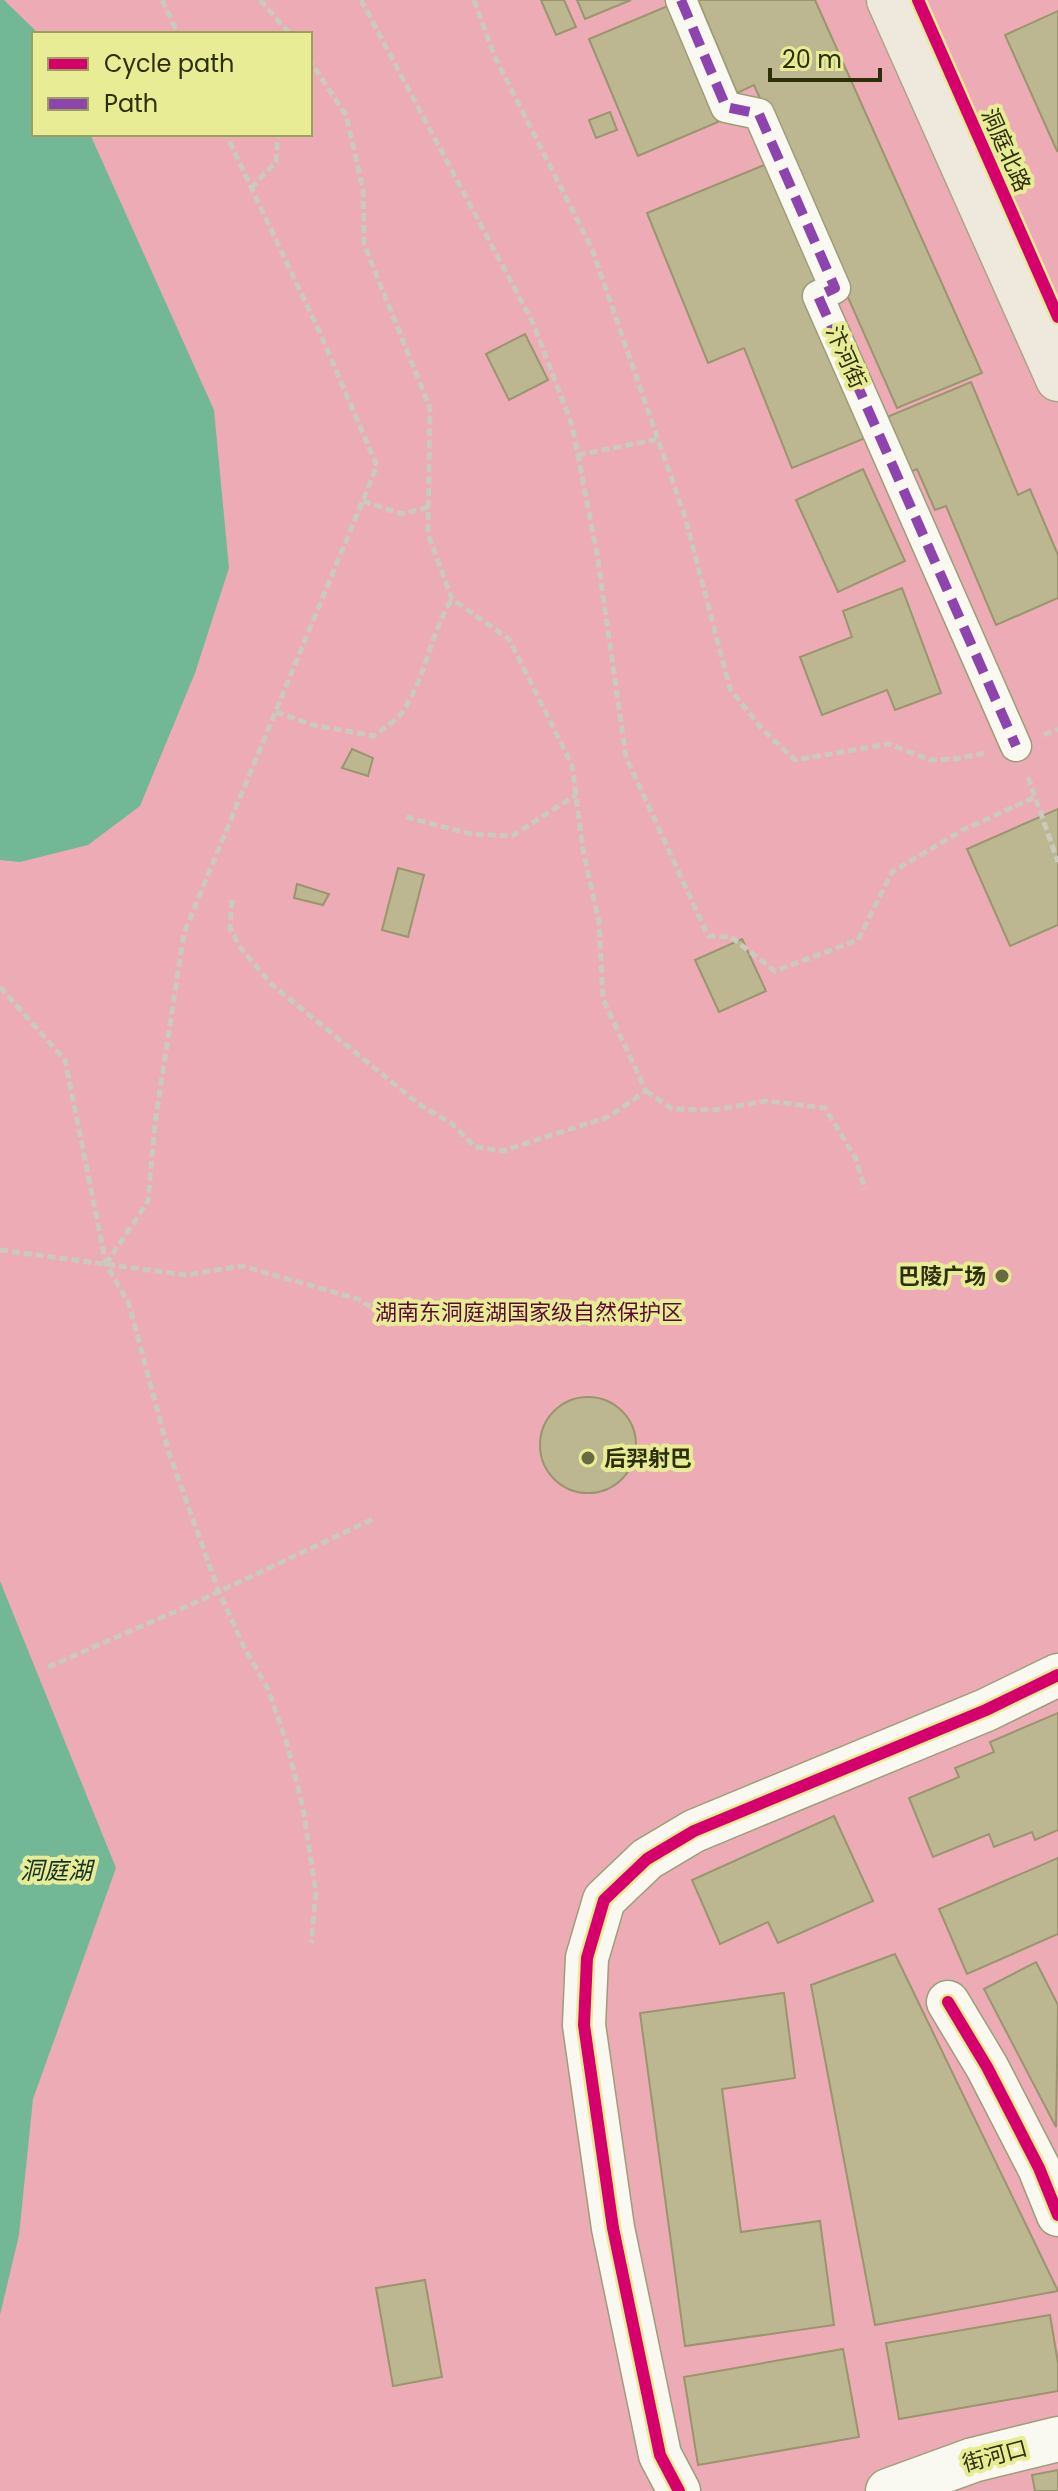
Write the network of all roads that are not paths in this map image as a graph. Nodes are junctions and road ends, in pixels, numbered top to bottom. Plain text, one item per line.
1 (681, 0) edge
2 (889, 0) edge
3 (918, 0) edge
4 (1058, 317) edge
5 (1058, 379) edge
6 (1016, 746) road end
7 (1058, 1675) edge
8 (948, 2002) dead end
9 (1058, 2215) edge
10 (1058, 2439) edge
11 (679, 2491) edge
12 (888, 2491) edge

1 - 6 street, 汴河街
2 - 5 main road, 洞庭北路
3 - 4 main road, 洞庭北路
7 - 11 street
8 - 9 street
10 - 12 main road, 街河口

